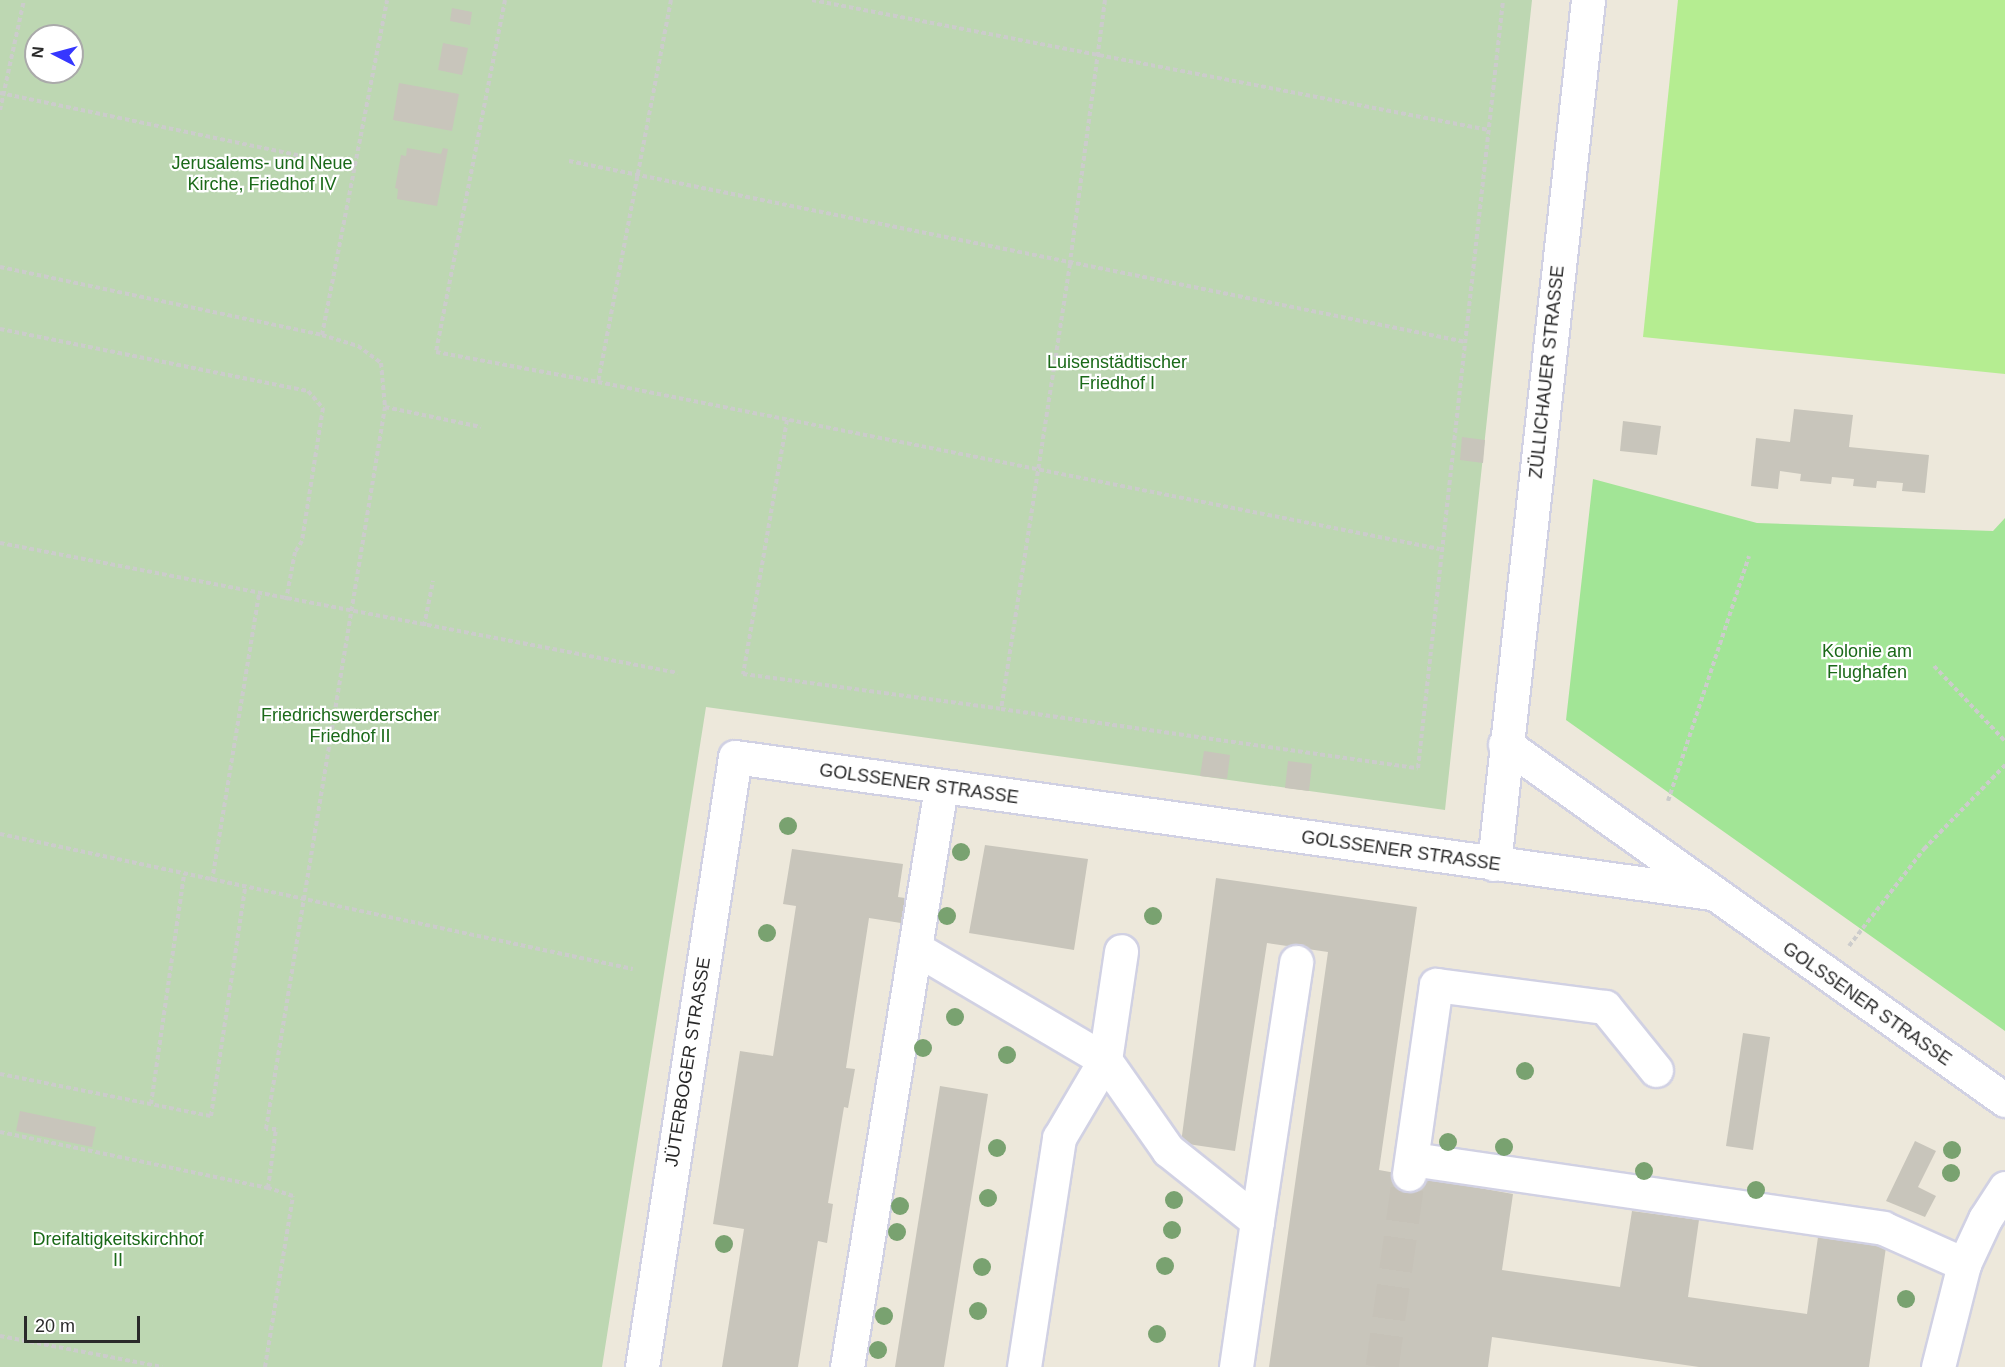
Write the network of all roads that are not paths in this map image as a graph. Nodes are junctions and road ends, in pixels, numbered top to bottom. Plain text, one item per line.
1 (1588, 0) edge
2 (1505, 744) junction
3 (735, 757) joint
4 (941, 787) junction
5 (1494, 864) junction
6 (1711, 893) junction
7 (915, 948) junction
8 (1121, 951) dead end
9 (1296, 962) dead end
10 (1104, 1060) junction
11 (1656, 1070) dead end
12 (2005, 1100) edge
13 (2005, 1188) edge
14 (1257, 1221) junction
15 (1964, 1264) junction
16 (642, 1367) edge
17 (847, 1367) edge
18 (1024, 1367) edge
19 (1236, 1367) edge
20 (1938, 1367) edge

1 - 2 street, ZÜLLICHAUER STRASSE
2 - 5 street, ZÜLLICHAUER STRASSE
2 - 6 street
3 - 4 street, GOLSSENER STRASSE
3 - 16 street, JÜTERBOGER STRASSE
4 - 5 street, GOLSSENER STRASSE
4 - 7 street
5 - 6 street, GOLSSENER STRASSE
6 - 12 street, GOLSSENER STRASSE
7 - 10 street
7 - 17 street
8 - 10 street
9 - 14 street
10 - 14 street
10 - 18 street
11 - 15 street
13 - 15 street
14 - 19 street
15 - 20 street

